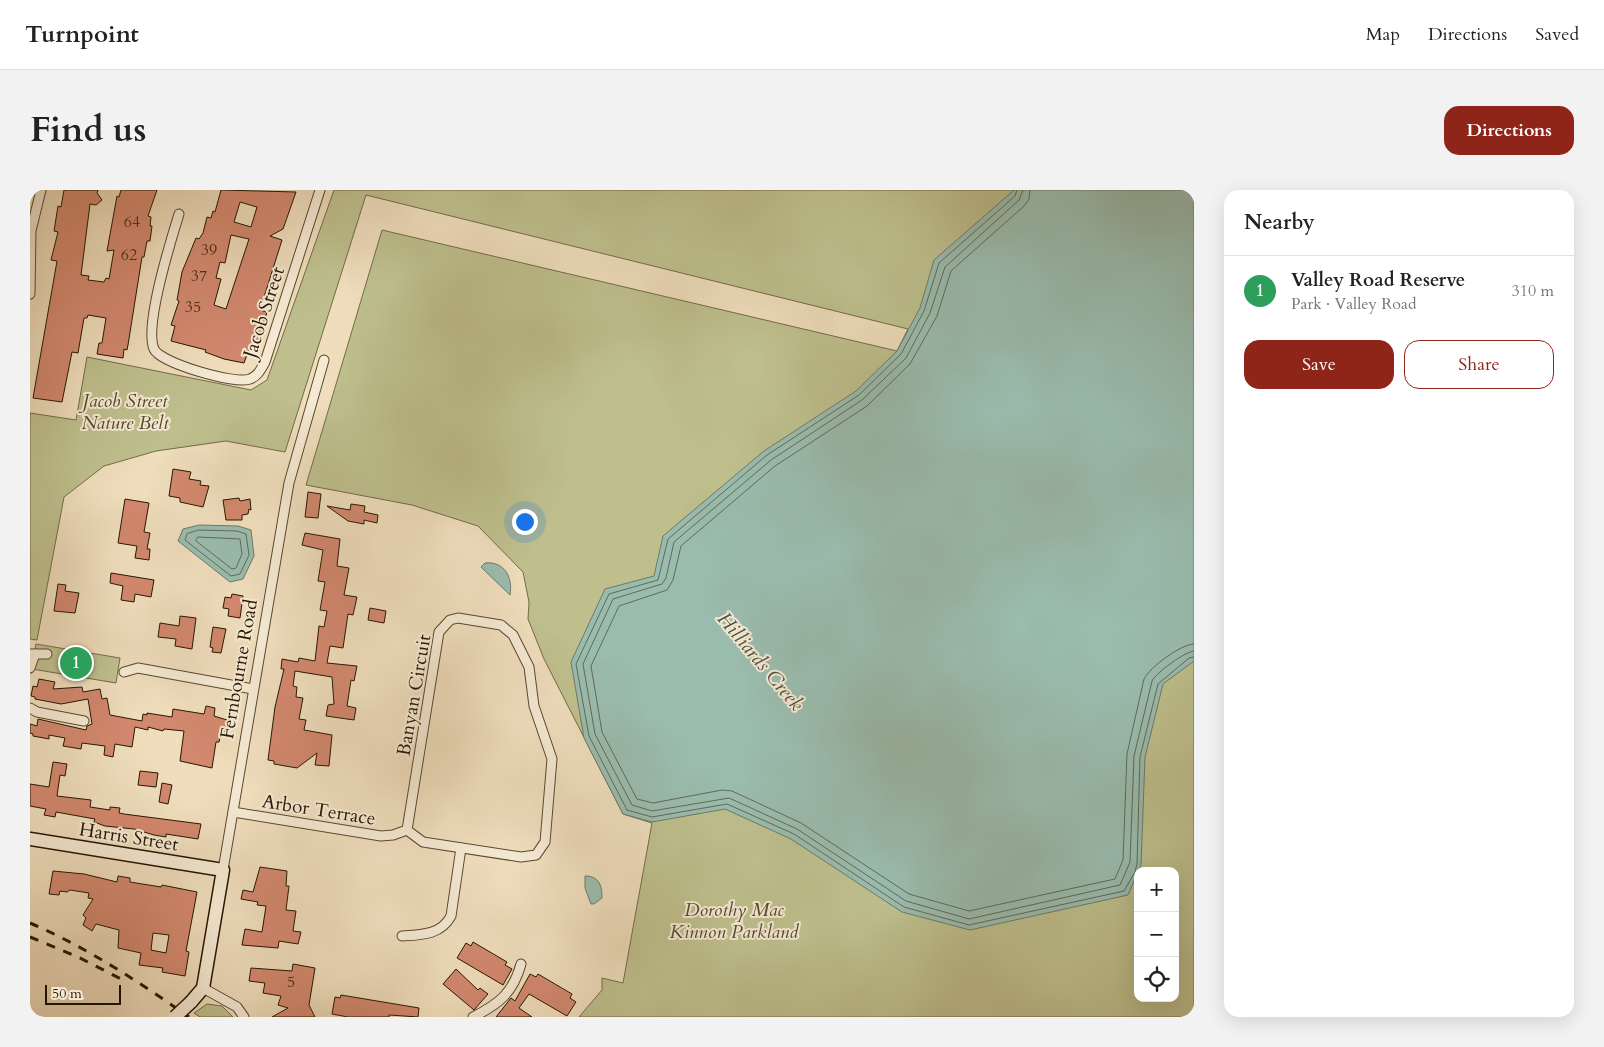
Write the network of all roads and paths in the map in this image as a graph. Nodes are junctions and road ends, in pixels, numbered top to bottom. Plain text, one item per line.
1 (41, 190) edge
2 (320, 190) edge
3 (179, 214) dead end
4 (30, 294) edge
5 (324, 360) dead end
6 (33, 654) edge
7 (47, 654) dead end
8 (30, 668) edge
9 (124, 672) dead end
10 (253, 689) junction
11 (30, 708) edge
12 (84, 721) dead end
13 (233, 812) junction
14 (407, 830) junction
15 (30, 839) edge
16 (461, 848) junction
17 (223, 870) junction
18 (402, 936) dead end
19 (521, 964) dead end
20 (203, 988) junction
21 (175, 1017) edge
22 (244, 1017) edge
23 (473, 1017) edge

1 - 4 street
2 - 3 street, Jacob Street
5 - 10 street, Fernbourne Road
6 - 7 street
6 - 8 street
9 - 10 street
10 - 13 street, Fernbourne Road
11 - 12 street
13 - 14 street, Arbor Terrace
13 - 17 street, Fernbourne Road
14 - 16 street
14 - 16 street, Banyan Circuit
15 - 17 street, Harris Street
16 - 18 street
17 - 20 street, Fernbourne Road
19 - 23 street
20 - 21 street, bridge
20 - 22 street

